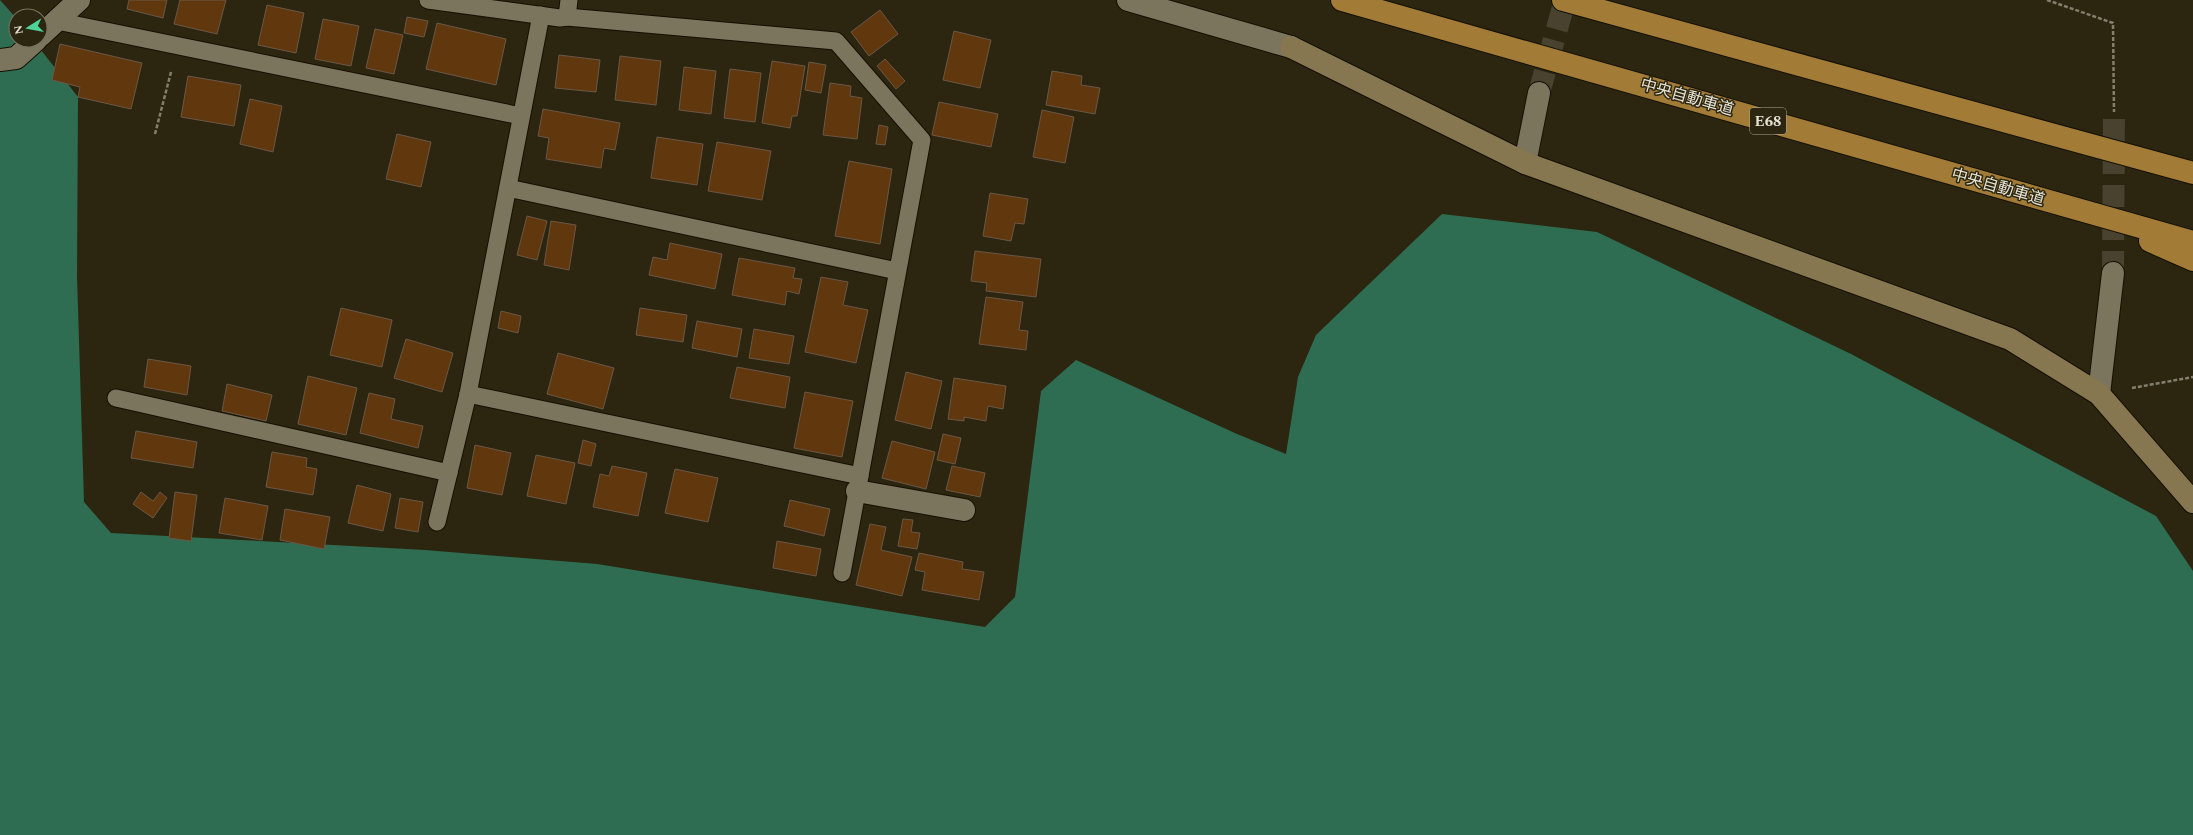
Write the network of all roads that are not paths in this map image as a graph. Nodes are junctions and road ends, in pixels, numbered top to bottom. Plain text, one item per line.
1 (79, 0) edge
2 (428, 0) edge
3 (1128, 0) edge
4 (1342, 0) edge
5 (1563, 0) edge
6 (568, 8) edge
7 (541, 15) junction
8 (57, 20) junction
9 (48, 28) edge
10 (27, 48) edge
11 (0, 60) edge
12 (1539, 94) tunnel mouth
13 (521, 116) junction
14 (1525, 163) junction
15 (2193, 173) edge
16 (508, 188) junction
17 (2082, 212) junction
18 (2193, 242) edge
19 (2193, 260) edge
20 (897, 271) junction
21 (2113, 273) tunnel mouth
22 (468, 394) junction
23 (2099, 394) junction
24 (116, 398) dead end
25 (449, 473) junction
26 (858, 483) junction
27 (2193, 502) edge
28 (964, 510) dead end
29 (437, 522) dead end
30 (842, 572) dead end

1 - 8 street
2 - 7 lane
3 - 14 street
4 - 17 highway, 中央自動車道 / E68
5 - 15 highway
6 - 7 lane
6 - 20 lane
7 - 13 lane
8 - 9 street
8 - 13 lane
10 - 11 street
12 - 14 street
13 - 16 lane
14 - 23 street
16 - 20 lane
16 - 22 lane
17 - 18 highway, 中央自動車道 / E68
17 - 19 highway
20 - 26 lane
21 - 23 street
22 - 25 lane
22 - 26 lane
23 - 27 street
24 - 25 lane
25 - 29 lane
26 - 28 street
26 - 30 lane

